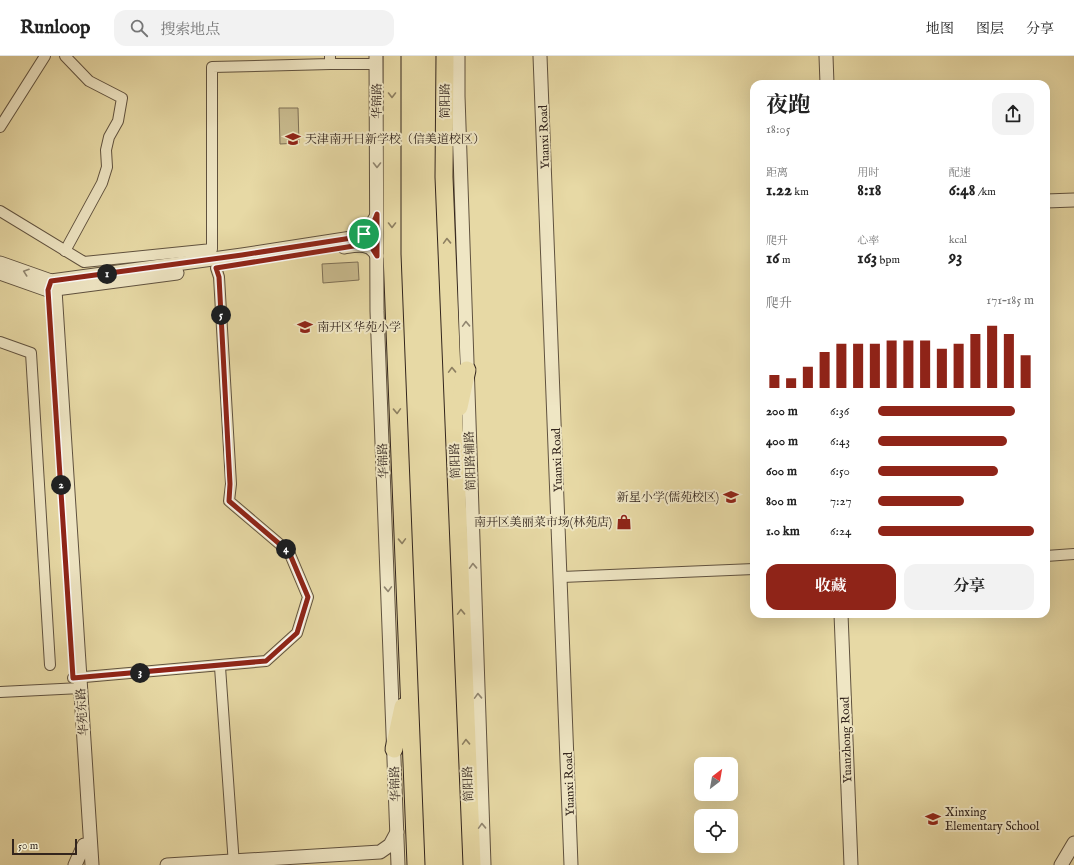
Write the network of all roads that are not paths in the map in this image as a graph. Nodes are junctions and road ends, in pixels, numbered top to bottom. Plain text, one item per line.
1 (45, 56) edge
2 (65, 56) edge
3 (392, 56) edge
4 (445, 56) edge
5 (458, 56) edge
6 (540, 56) edge
7 (822, 56) edge
8 (826, 56) edge
9 (330, 60) edge
10 (376, 60) edge
11 (823, 80) edge
12 (827, 80) edge
13 (0, 127) edge
14 (1074, 200) edge
15 (1050, 201) edge
16 (0, 211) edge
17 (377, 214) junction
18 (65, 251) junction
19 (377, 256) junction
20 (0, 263) edge
21 (216, 268) junction
22 (0, 274) edge
23 (33, 285) junction
24 (52, 287) junction
25 (49, 304) junction
26 (377, 311) junction
27 (0, 342) edge
28 (467, 370) junction
29 (396, 390) junction
30 (454, 430) junction
31 (1074, 554) edge
32 (1050, 556) edge
33 (750, 569) edge
34 (562, 578) junction
35 (841, 618) edge
36 (847, 618) edge
37 (50, 665) dead end
38 (220, 667) junction
39 (77, 683) junction
40 (408, 685) junction
41 (0, 692) edge
42 (394, 749) junction
43 (470, 828) junction
44 (397, 832) junction
45 (1074, 843) edge
46 (84, 845) junction
47 (1074, 857) edge
48 (236, 864) edge
49 (75, 865) edge
50 (85, 865) edge
51 (92, 865) edge
52 (167, 865) edge
53 (397, 865) edge
54 (416, 865) edge
55 (472, 865) edge
56 (476, 865) edge
57 (484, 865) edge
58 (571, 865) edge
59 (851, 865) edge
60 (856, 865) edge
61 (1061, 865) edge
62 (1069, 865) edge

1 - 13 street
2 - 18 street
3 -> 29 highway
30 -> 4 highway, 简阳路
28 -> 5 street, 简阳路辅路
6 - 34 street, Yuanxi Road
7 - 11 street
8 - 12 street
9 - 10 street
9 - 18 street
10 -> 17 street, 华锦路
14 - 15 street
16 - 18 street
17 - 19 street, 华锦路
17 - 24 street
19 - 21 street
19 - 26 street, 华锦路
24 -> 20 street
21 - 24 street
21 - 38 street
22 - 23 street
23 - 24 street
23 - 25 street
24 - 25 street, 华苑东路
24 - 39 street, 华苑东路
25 - 39 street, 华苑东路
26 - 29 street
26 -> 42 street, 华锦路
27 - 37 street
28 - 30 highway
57 -> 28 street, 简阳路辅路
29 -> 40 highway
43 -> 30 highway, 简阳路
31 - 32 street
33 - 34 street
34 - 58 street, Yuanxi Road
35 - 59 street, Yuanzhong Road
36 - 60 street, Yuanzhong Road
38 - 39 street
38 - 48 street
39 - 41 street
39 - 46 street, 华苑东路
39 - 51 street, 华苑东路
40 - 42 highway
40 - 54 highway
42 - 44 street, 华锦路
43 - 55 highway, 简阳路
43 - 56 street
44 - 48 street
44 - 53 street, 华锦路
45 - 61 street
46 - 49 street
46 - 50 street, 华苑东路
47 - 62 street
48 - 52 street
48 - 53 street

